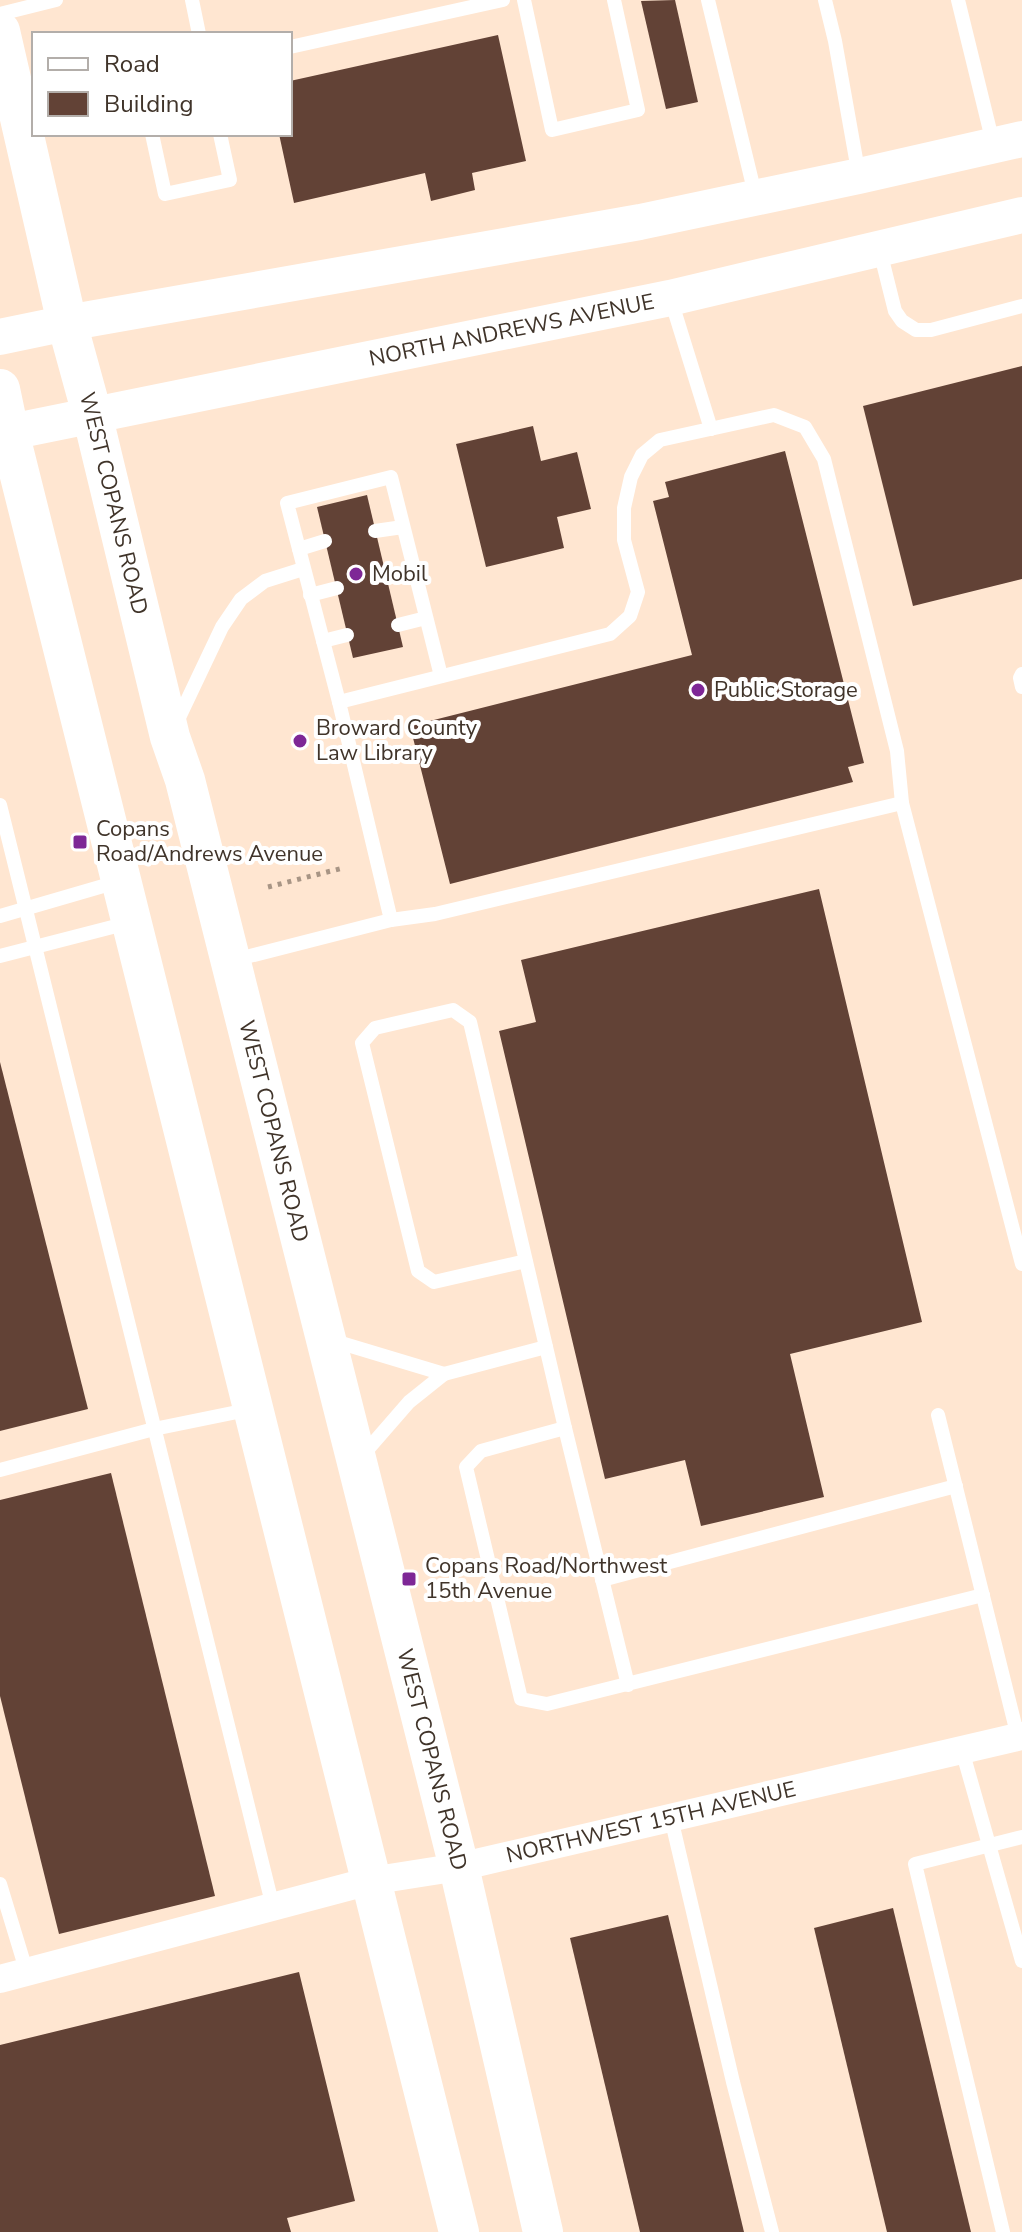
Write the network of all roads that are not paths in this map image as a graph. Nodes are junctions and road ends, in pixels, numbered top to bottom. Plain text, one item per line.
1 (56, 0) edge
2 (192, 0) edge
3 (503, 0) edge
4 (524, 0) edge
5 (614, 0) edge
6 (708, 0) edge
7 (825, 0) edge
8 (958, 0) edge
9 (0, 14) edge
10 (0, 31) edge
11 (199, 32) edge
12 (292, 47) edge
13 (152, 136) edge
14 (220, 136) edge
15 (1008, 143) edge
16 (859, 176) junction
17 (757, 198) junction
18 (1022, 215) edge
19 (879, 250) junction
20 (670, 298) junction
21 (1022, 306) edge
22 (67, 323) junction
23 (0, 337) edge
24 (0, 389) edge
25 (92, 414) junction
26 (711, 429) junction
27 (4, 433) edge
28 (403, 527) junction
29 (375, 531) dead end
30 (325, 541) dead end
31 (299, 549) junction
32 (303, 569) junction
33 (414, 571) junction
34 (387, 577) dead end
35 (337, 588) dead end
36 (310, 595) junction
37 (426, 618) junction
38 (398, 625) dead end
39 (347, 635) dead end
40 (323, 641) junction
41 (1022, 674) edge
42 (441, 676) junction
43 (1022, 687) edge
44 (339, 702) junction
45 (170, 737) junction
46 (902, 803) junction
47 (0, 805) edge
48 (122, 880) junction
49 (27, 908) junction
50 (0, 916) edge
51 (391, 920) junction
52 (133, 922) junction
53 (37, 946) junction
54 (0, 956) edge
55 (230, 960) junction
56 (526, 1261) junction
57 (1022, 1264) edge
58 (325, 1338) junction
59 (546, 1347) junction
60 (444, 1374) junction
61 (253, 1409) junction
62 (938, 1415) dead end
63 (565, 1428) junction
64 (154, 1429) junction
65 (357, 1463) junction
66 (0, 1470) edge
67 (956, 1486) junction
68 (602, 1580) junction
69 (983, 1595) junction
70 (628, 1685) junction
71 (1020, 1736) edge
72 (962, 1750) junction
73 (671, 1818) junction
74 (1022, 1837) edge
75 (990, 1845) junction
76 (459, 1867) junction
77 (370, 1881) junction
78 (0, 1884) edge
79 (273, 1907) junction
80 (1022, 1961) edge
81 (13, 1976) edge
82 (459, 2232) edge
83 (543, 2232) edge
84 (772, 2232) edge
85 (1003, 2232) edge

1 - 9 lane
2 - 11 lane
3 - 12 lane
4 - 5 lane
6 - 17 lane
7 - 16 lane
8 - 15 lane
10 - 22 main road, WEST COPANS ROAD
13 - 14 lane
15 - 16 street
16 - 17 street
17 - 22 street
18 - 19 street, NORTH ANDREWS AVENUE
19 - 20 street, NORTH ANDREWS AVENUE
19 - 21 lane
20 - 25 street, NORTH ANDREWS AVENUE
20 - 26 lane
22 - 23 street
22 - 25 main road, WEST COPANS ROAD
24 - 27 main road
25 - 27 street, NORTH ANDREWS AVENUE
25 - 45 main road, WEST COPANS ROAD
26 - 42 lane
26 - 46 lane
27 - 48 main road
28 - 29 lane
28 - 31 lane
28 - 33 lane
30 - 31 lane
31 - 32 lane
32 - 36 lane
32 - 45 lane
33 - 34 lane
33 - 37 lane
35 - 36 lane
36 - 40 lane
37 - 38 lane
37 - 42 lane
39 - 40 lane
40 - 44 lane
41 - 43 lane
42 - 44 lane
44 - 51 lane
45 - 55 main road, WEST COPANS ROAD
46 - 51 lane
46 - 57 lane
47 - 49 lane
48 - 49 lane
48 - 52 main road
49 - 50 lane
49 - 53 lane
51 - 55 lane
52 - 53 lane
52 - 61 main road
53 - 54 lane
53 - 64 lane
55 - 58 main road, WEST COPANS ROAD
56 - 56 lane
56 - 59 lane
58 - 60 lane
58 - 65 main road, WEST COPANS ROAD
59 - 60 lane
59 - 63 lane
60 - 65 lane
61 - 64 lane
61 - 77 main road
62 - 67 lane
63 - 68 lane
63 - 70 lane
64 - 66 lane
64 - 79 lane
65 - 76 main road, WEST COPANS ROAD
67 - 68 lane
67 - 69 lane
68 - 70 lane
69 - 70 lane
69 - 71 lane
71 - 72 street, NORTHWEST 15TH AVENUE
72 - 73 street, NORTHWEST 15TH AVENUE
72 - 75 lane
73 - 76 street, NORTHWEST 15TH AVENUE
73 - 84 lane
74 - 75 lane
75 - 80 lane
75 - 85 lane
76 - 77 street, NORTHWEST 15TH AVENUE
76 - 83 main road, WEST COPANS ROAD
77 - 79 street, NORTHWEST 15TH AVENUE
77 - 82 main road
78 - 81 lane
79 - 81 street, NORTHWEST 15TH AVENUE

